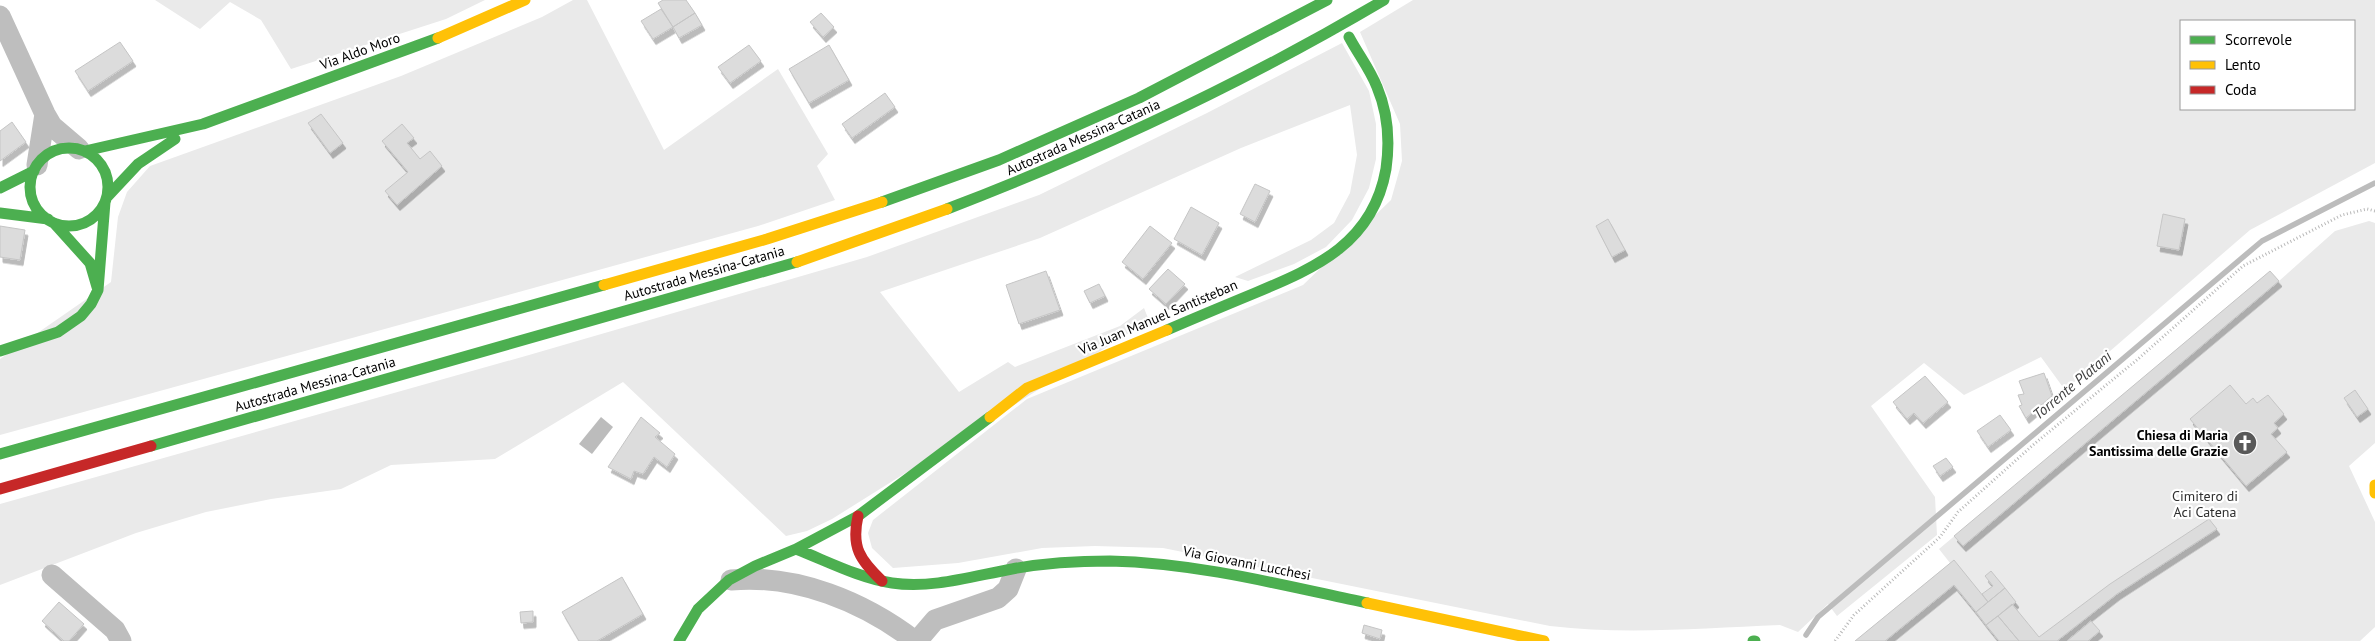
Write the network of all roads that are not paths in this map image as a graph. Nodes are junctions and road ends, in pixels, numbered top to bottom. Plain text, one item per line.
1 (525, 0) edge
2 (1327, 0) edge
3 (1384, 0) edge
4 (0, 16) edge
5 (1349, 37) dead end
6 (45, 114) junction
7 (203, 124) junction
8 (82, 150) junction
9 (35, 168) junction
10 (0, 188) edge
11 (107, 199) junction
12 (0, 213) edge
13 (51, 221) junction
14 (98, 290) junction
15 (0, 351) edge
16 (0, 454) edge
17 (2375, 485) edge
18 (0, 488) edge
19 (2375, 493) edge
20 (858, 516) junction
21 (796, 549) junction
22 (755, 566) junction
23 (1016, 569) junction
24 (52, 574) dead end
25 (729, 580) junction
26 (771, 580) junction
27 (882, 580) junction
28 (121, 641) edge
29 (679, 641) edge
30 (916, 641) edge
31 (1544, 641) edge

1 - 7 main road, Via Aldo Moro
2 - 16 main road, Autostrada Messina-Catania
3 - 18 main road, Autostrada Messina-Catania
4 - 6 street
5 - 20 main road, Via Juan Manuel Santisteban
6 - 8 street
6 - 9 street
7 - 8 main road
7 - 11 main road
8 - 9 main road
8 - 11 main road
9 - 10 main road
9 - 13 main road
11 - 13 main road
11 - 14 main road
12 - 13 main road
13 - 14 main road
14 - 15 main road
17 - 19 main road
20 - 21 main road, Via Juan Manuel Santisteban
20 - 27 main road
21 - 22 main road, Via Juan Manuel Santisteban
21 - 27 main road, Via Giovanni Lucchesi
22 - 25 main road, Via Juan Manuel Santisteban
22 - 26 street
23 - 27 main road, Via Giovanni Lucchesi
23 - 30 street
23 - 31 main road, Via Giovanni Lucchesi
24 - 28 street
25 - 26 street
25 - 29 main road, Via Juan Manuel Santisteban
26 - 30 street

